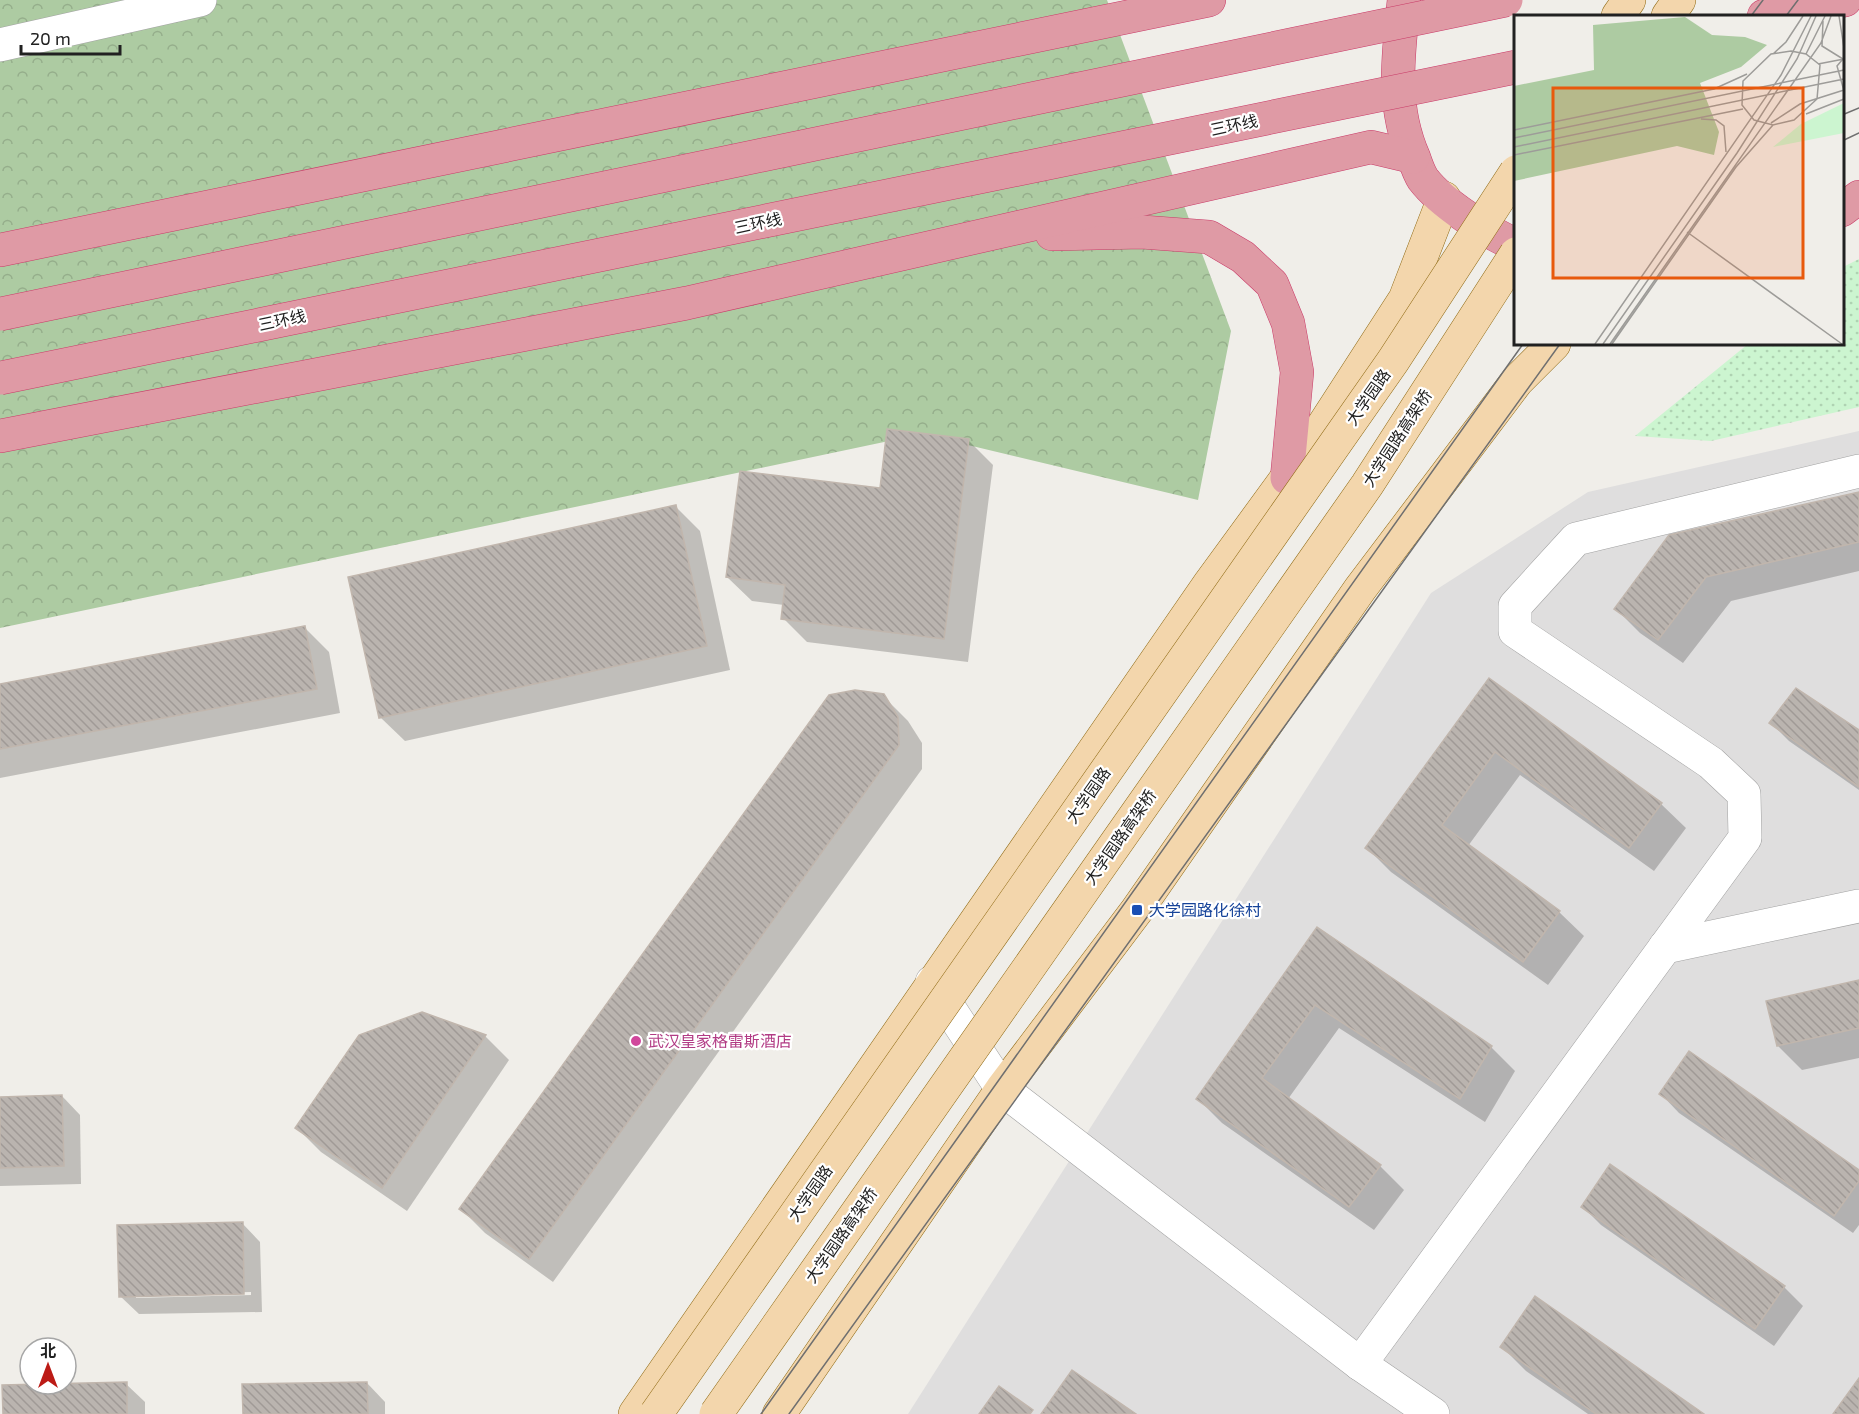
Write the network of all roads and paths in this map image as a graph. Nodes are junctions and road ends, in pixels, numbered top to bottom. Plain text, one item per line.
1 (201, 0) edge
2 (1209, 0) edge
3 (1404, 0) edge
4 (1506, 0) edge
5 (1629, 0) edge
6 (1679, 0) edge
7 (1845, 0) edge
8 (1619, 15) edge
9 (1669, 15) edge
10 (1769, 15) edge
11 (0, 45) edge
12 (1514, 68) edge
13 (1413, 157) junction
14 (1514, 173) edge
15 (1859, 197) edge
16 (1444, 198) junction
17 (1859, 206) edge
18 (1844, 209) edge
19 (1844, 210) edge
20 (987, 235) junction
21 (1514, 245) edge
22 (0, 250) edge
23 (1514, 256) edge
24 (0, 314) edge
25 (1553, 345) edge
26 (0, 378) edge
27 (0, 436) edge
28 (1859, 471) edge
29 (1287, 478) junction
30 (1859, 906) edge
31 (1665, 947) junction
32 (932, 982) junction
33 (1002, 1089) junction
34 (1360, 1364) junction
35 (635, 1414) edge
36 (656, 1414) edge
37 (716, 1414) edge
38 (778, 1414) edge
39 (1433, 1414) edge

1 - 11 street
2 - 22 highway
3 - 13 highway
4 - 24 highway, bridge
5 - 8 main road
6 - 9 main road
7 - 10 highway
12 - 26 highway, 三环线, bridge
13 - 16 highway
13 - 20 highway
14 - 36 main road, 大学园路, bridge
15 - 18 highway
16 - 21 highway
16 - 29 main road, 大学园路
17 - 19 highway
20 - 27 highway
20 - 29 highway
23 - 37 main road, 大学园路高架桥, bridge
25 - 33 main road
28 - 31 street
29 - 32 main road, 大学园路
30 - 31 street
31 - 34 street
32 - 33 street
32 - 35 main road, 大学园路
33 - 34 street
33 - 38 main road
34 - 39 street

